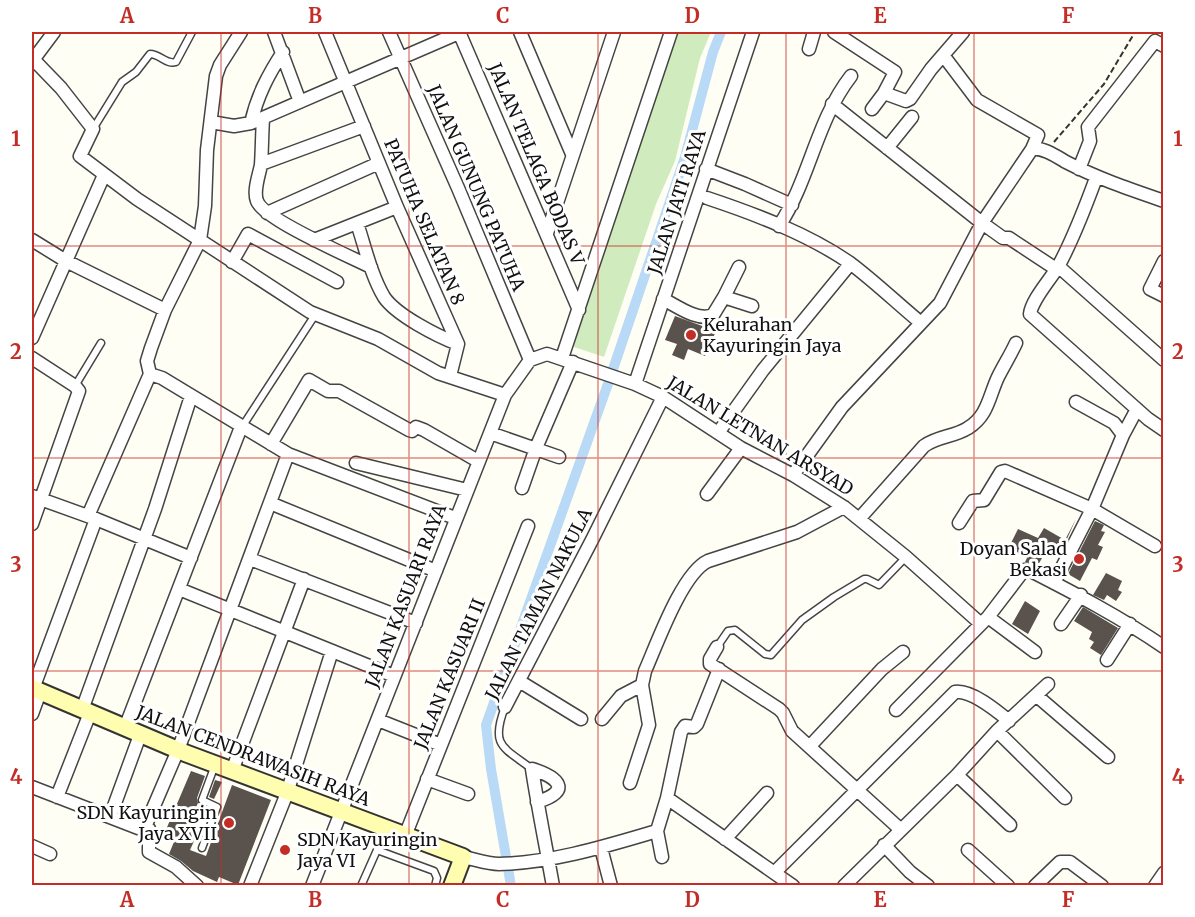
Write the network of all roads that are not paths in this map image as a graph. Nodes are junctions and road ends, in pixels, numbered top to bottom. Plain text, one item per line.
1 (54, 32) edge
2 (192, 32) edge
3 (241, 32) edge
4 (274, 32) edge
5 (325, 32) edge
6 (389, 32) edge
7 (460, 32) edge
8 (520, 32) edge
9 (614, 32) edge
10 (671, 32) edge
11 (753, 32) edge
12 (814, 32) edge
13 (834, 32) edge
14 (963, 32) edge
15 (1164, 46) edge
16 (809, 49) dead end
17 (283, 52) junction
18 (943, 55) junction
19 (32, 59) edge
20 (401, 59) junction
21 (851, 76) dead end
22 (347, 82) junction
23 (884, 93) junction
24 (300, 102) junction
25 (832, 104) junction
26 (872, 109) dead end
27 (912, 117) dead end
28 (257, 121) junction
29 (211, 122) junction
30 (364, 126) junction
31 (93, 129) junction
32 (887, 148) junction
33 (1032, 149) junction
34 (572, 154) junction
35 (261, 164) junction
36 (379, 164) junction
37 (706, 169) junction
38 (1079, 169) junction
39 (104, 176) junction
40 (1096, 178) junction
41 (707, 198) dead end
42 (1164, 201) edge
43 (792, 206) junction
44 (397, 207) junction
45 (267, 213) junction
46 (357, 223) junction
47 (982, 223) junction
48 (778, 226) junction
49 (547, 233) junction
50 (32, 240) edge
51 (200, 240) junction
52 (314, 240) junction
53 (66, 261) junction
54 (1164, 261) edge
55 (232, 262) junction
56 (850, 264) junction
57 (371, 267) junction
58 (739, 267) dead end
59 (1057, 268) junction
60 (338, 282) dead end
61 (1164, 296) edge
62 (724, 297) junction
63 (663, 299) junction
64 (752, 306) dead end
65 (165, 310) junction
66 (579, 310) junction
67 (315, 315) junction
68 (921, 323) junction
69 (32, 338) edge
70 (101, 343) dead end
71 (1016, 343) dead end
72 (458, 344) junction
73 (32, 358) edge
74 (530, 360) junction
75 (568, 360) junction
76 (1164, 360) edge
77 (150, 374) junction
78 (450, 376) junction
79 (630, 382) junction
80 (75, 386) junction
81 (506, 395) junction
82 (191, 396) junction
83 (663, 397) junction
84 (1076, 402) dead end
85 (1135, 414) junction
86 (241, 427) junction
87 (1164, 430) edge
88 (490, 433) junction
89 (718, 433) junction
90 (1123, 435) junction
91 (271, 444) junction
92 (536, 448) junction
93 (741, 448) junction
94 (288, 454) junction
95 (559, 457) dead end
96 (478, 461) junction
97 (356, 463) dead end
98 (793, 475) junction
99 (522, 488) dead end
100 (467, 490) junction
101 (707, 494) dead end
102 (36, 497) edge
103 (270, 503) junction
104 (844, 507) junction
105 (1092, 509) junction
106 (92, 517) junction
107 (455, 518) junction
108 (859, 519) junction
109 (959, 523) dead end
110 (32, 524) edge
111 (528, 526) dead end
112 (144, 539) junction
113 (1155, 546) dead end
114 (906, 557) junction
115 (191, 558) junction
116 (250, 559) junction
117 (436, 571) junction
118 (304, 579) junction
119 (1054, 583) junction
120 (179, 589) junction
121 (1082, 595) junction
122 (230, 612) junction
123 (985, 621) junction
124 (416, 623) junction
125 (1061, 624) dead end
126 (1130, 624) junction
127 (284, 632) junction
128 (717, 647) joint
129 (1164, 647) edge
130 (332, 651) junction
131 (903, 652) dead end
132 (1035, 652) dead end
133 (1107, 660) dead end
134 (719, 669) junction
135 (394, 676) junction
136 (519, 681) junction
137 (1048, 684) dead end
138 (642, 685) junction
139 (35, 690) edge
140 (1037, 696) junction
141 (505, 707) joint
142 (896, 710) dead end
143 (86, 711) junction
144 (32, 714) edge
145 (581, 719) dead end
146 (602, 719) dead end
147 (378, 720) junction
148 (1009, 721) junction
149 (132, 731) junction
150 (997, 731) junction
151 (441, 745) junction
152 (810, 746) junction
153 (178, 750) junction
154 (1108, 757) dead end
155 (215, 764) junction
156 (532, 769) junction
157 (232, 771) junction
158 (957, 775) junction
159 (427, 779) junction
160 (630, 783) dead end
161 (32, 787) edge
162 (857, 789) junction
163 (287, 793) junction
164 (767, 793) dead end
165 (468, 794) dead end
166 (57, 797) junction
167 (668, 798) junction
168 (1065, 798) dead end
169 (537, 802) junction
170 (341, 811) junction
171 (110, 818) junction
172 (1010, 825) dead end
173 (145, 827) junction
174 (386, 828) junction
175 (900, 829) junction
176 (657, 831) junction
177 (405, 836) junction
178 (725, 839) junction
179 (884, 845) junction
180 (32, 846) edge
181 (202, 848) dead end
182 (601, 848) junction
183 (376, 850) junction
184 (968, 850) dead end
185 (50, 854) dead end
186 (462, 857) junction
187 (662, 857) dead end
188 (548, 859) junction
189 (775, 872) junction
190 (1164, 873) edge
191 (198, 885) edge
192 (250, 885) edge
193 (312, 885) edge
194 (361, 885) edge
195 (435, 885) edge
196 (452, 885) edge
197 (553, 885) edge
198 (611, 885) edge
199 (793, 885) edge
200 (844, 885) edge
201 (928, 885) edge
202 (1008, 885) edge
203 (1035, 885) edge
204 (1102, 885) edge
205 (1155, 885) edge

1 - 19 street
2 - 31 lane
3 - 29 street
4 - 17 street
5 - 22 street, PATUHA SELATAN 8
6 - 20 street, JALAN GUNUNG PATUHA
7 - 20 street
7 - 49 street, JALAN TELAGA BODAS V
8 - 34 street
9 - 34 street
10 - 66 street
11 - 37 street, JALAN JATI RAYA
12 - 16 street
13 - 23 street
14 - 18 street
15 - 38 street
17 - 24 street
17 - 28 street
18 - 23 street
18 - 33 street
19 - 31 street
20 - 22 street
20 - 74 street, JALAN GUNUNG PATUHA
21 - 25 street
22 - 24 street
22 - 30 street, PATUHA SELATAN 8
23 - 26 street
24 - 28 street
25 - 32 street
25 - 43 street
27 - 32 street
28 - 29 street
28 - 35 street
29 - 51 street
30 - 35 street
30 - 36 street, PATUHA SELATAN 8
31 - 39 street
32 - 47 street
33 - 38 street
33 - 47 street
34 - 49 street
35 - 45 street
36 - 44 street, PATUHA SELATAN 8
36 - 45 street
37 - 43 street
37 - 63 street, JALAN JATI RAYA
38 - 40 street
39 - 51 street
39 - 53 street
40 - 42 street
40 - 59 street
41 - 48 street
43 - 48 street
44 - 46 street
44 - 72 street, PATUHA SELATAN 8
45 - 52 street
46 - 52 street
46 - 57 street
47 - 59 street
47 - 68 street
48 - 56 street
49 - 66 street, JALAN TELAGA BODAS V
50 - 53 street
51 - 55 street
51 - 65 street
52 - 57 street
53 - 65 street
53 - 69 street
54 - 61 street
55 - 60 street
55 - 67 street
56 - 68 street
56 - 89 street
57 - 72 street
58 - 62 street
59 - 76 street
59 - 85 street
62 - 63 street
62 - 64 street
63 - 79 street, JALAN JATI RAYA
65 - 77 street
66 - 75 street
67 - 78 street
67 - 86 lane
68 - 98 street
70 - 80 lane
71 - 108 street
72 - 78 street
73 - 80 street
74 - 75 street, JALAN LETNAN ARSYAD
74 - 81 street
75 - 79 street, JALAN LETNAN ARSYAD
75 - 92 street
77 - 82 street
77 - 106 street
78 - 81 street
79 - 83 street, JALAN LETNAN ARSYAD
80 - 102 street
81 - 88 street, JALAN KASUARI RAYA
82 - 86 street
82 - 112 street
83 - 89 street, JALAN LETNAN ARSYAD
83 - 136 street, JALAN TAMAN NAKULA
84 - 90 street
85 - 87 street
85 - 90 street
86 - 91 street
86 - 115 street
88 - 92 street
88 - 96 street, JALAN KASUARI RAYA
89 - 93 street, JALAN LETNAN ARSYAD
90 - 105 street
91 - 94 street
91 - 96 street
92 - 95 street
92 - 99 street
93 - 98 street, JALAN LETNAN ARSYAD
93 - 101 street
94 - 103 street
94 - 107 street
96 - 100 street, JALAN KASUARI RAYA
97 - 100 street
98 - 104 street, JALAN LETNAN ARSYAD
100 - 107 street, JALAN KASUARI RAYA
102 - 106 street
102 - 110 street
103 - 116 street
103 - 117 street
104 - 108 street, JALAN LETNAN ARSYAD
104 - 138 street
105 - 109 street
105 - 113 street
105 - 119 street
106 - 112 street
106 - 139 street
107 - 117 street, JALAN KASUARI RAYA
108 - 114 street, JALAN LETNAN ARSYAD
111 - 151 street, JALAN KASUARI II
112 - 115 street
112 - 143 street
114 - 123 street, JALAN LETNAN ARSYAD
114 - 128 lane
115 - 120 street
116 - 118 street
116 - 122 street
117 - 124 street, JALAN KASUARI RAYA
118 - 124 street
118 - 127 street
119 - 121 street
119 - 123 street
120 - 122 street
120 - 149 street
121 - 125 street
121 - 126 street
122 - 127 street
122 - 153 street
123 - 132 street, JALAN LETNAN ARSYAD
123 - 142 street
124 - 135 street, JALAN KASUARI RAYA
126 - 129 street
126 - 133 street
127 - 130 street
127 - 157 street
128 - 134 street
130 - 135 street
130 - 163 street
131 - 152 street
134 - 152 street
134 - 167 street
135 - 147 street, JALAN KASUARI RAYA
136 - 141 street, JALAN TAMAN NAKULA
136 - 145 street
137 - 140 street
138 - 146 street
138 - 160 street
139 - 143 street, JALAN CENDRAWASIH RAYA
139 - 144 street
140 - 148 street
140 - 154 street
141 - 156 lane, JALAN TAMAN NAKULA
143 - 149 street, JALAN CENDRAWASIH RAYA
143 - 166 street
147 - 151 street
147 - 170 street, JALAN KASUARI RAYA
148 - 150 street
148 - 162 street
149 - 153 street, JALAN CENDRAWASIH RAYA
149 - 171 street
150 - 158 street
150 - 168 street
151 - 159 street, JALAN KASUARI II
152 - 162 street
153 - 155 street, JALAN CENDRAWASIH RAYA
153 - 173 street
155 - 157 street, JALAN CENDRAWASIH RAYA
155 - 181 lane
156 - 169 street
156 - 169 street
157 - 163 street, JALAN CENDRAWASIH RAYA
158 - 172 street
158 - 175 street
159 - 165 street
159 - 177 street, JALAN KASUARI II
161 - 166 street
162 - 175 street
162 - 189 street
163 - 170 street, JALAN CENDRAWASIH RAYA
163 - 192 street
164 - 178 street
166 - 171 street
167 - 176 street
167 - 178 street
169 - 188 street
170 - 174 street, JALAN CENDRAWASIH RAYA
170 - 193 street, JALAN KASUARI RAYA
171 - 173 street
173 - 191 street
174 - 177 street, JALAN CENDRAWASIH RAYA
174 - 183 lane
175 - 179 street
176 - 182 street
176 - 187 street
177 - 186 street, JALAN CENDRAWASIH RAYA
178 - 189 street
179 - 200 street
179 - 201 street
180 - 185 street
182 - 188 street
182 - 198 street
183 - 194 lane
183 - 195 lane
184 - 202 street
186 - 188 street
186 - 196 street
188 - 197 street
189 - 199 street
190 - 205 street
203 - 204 street

